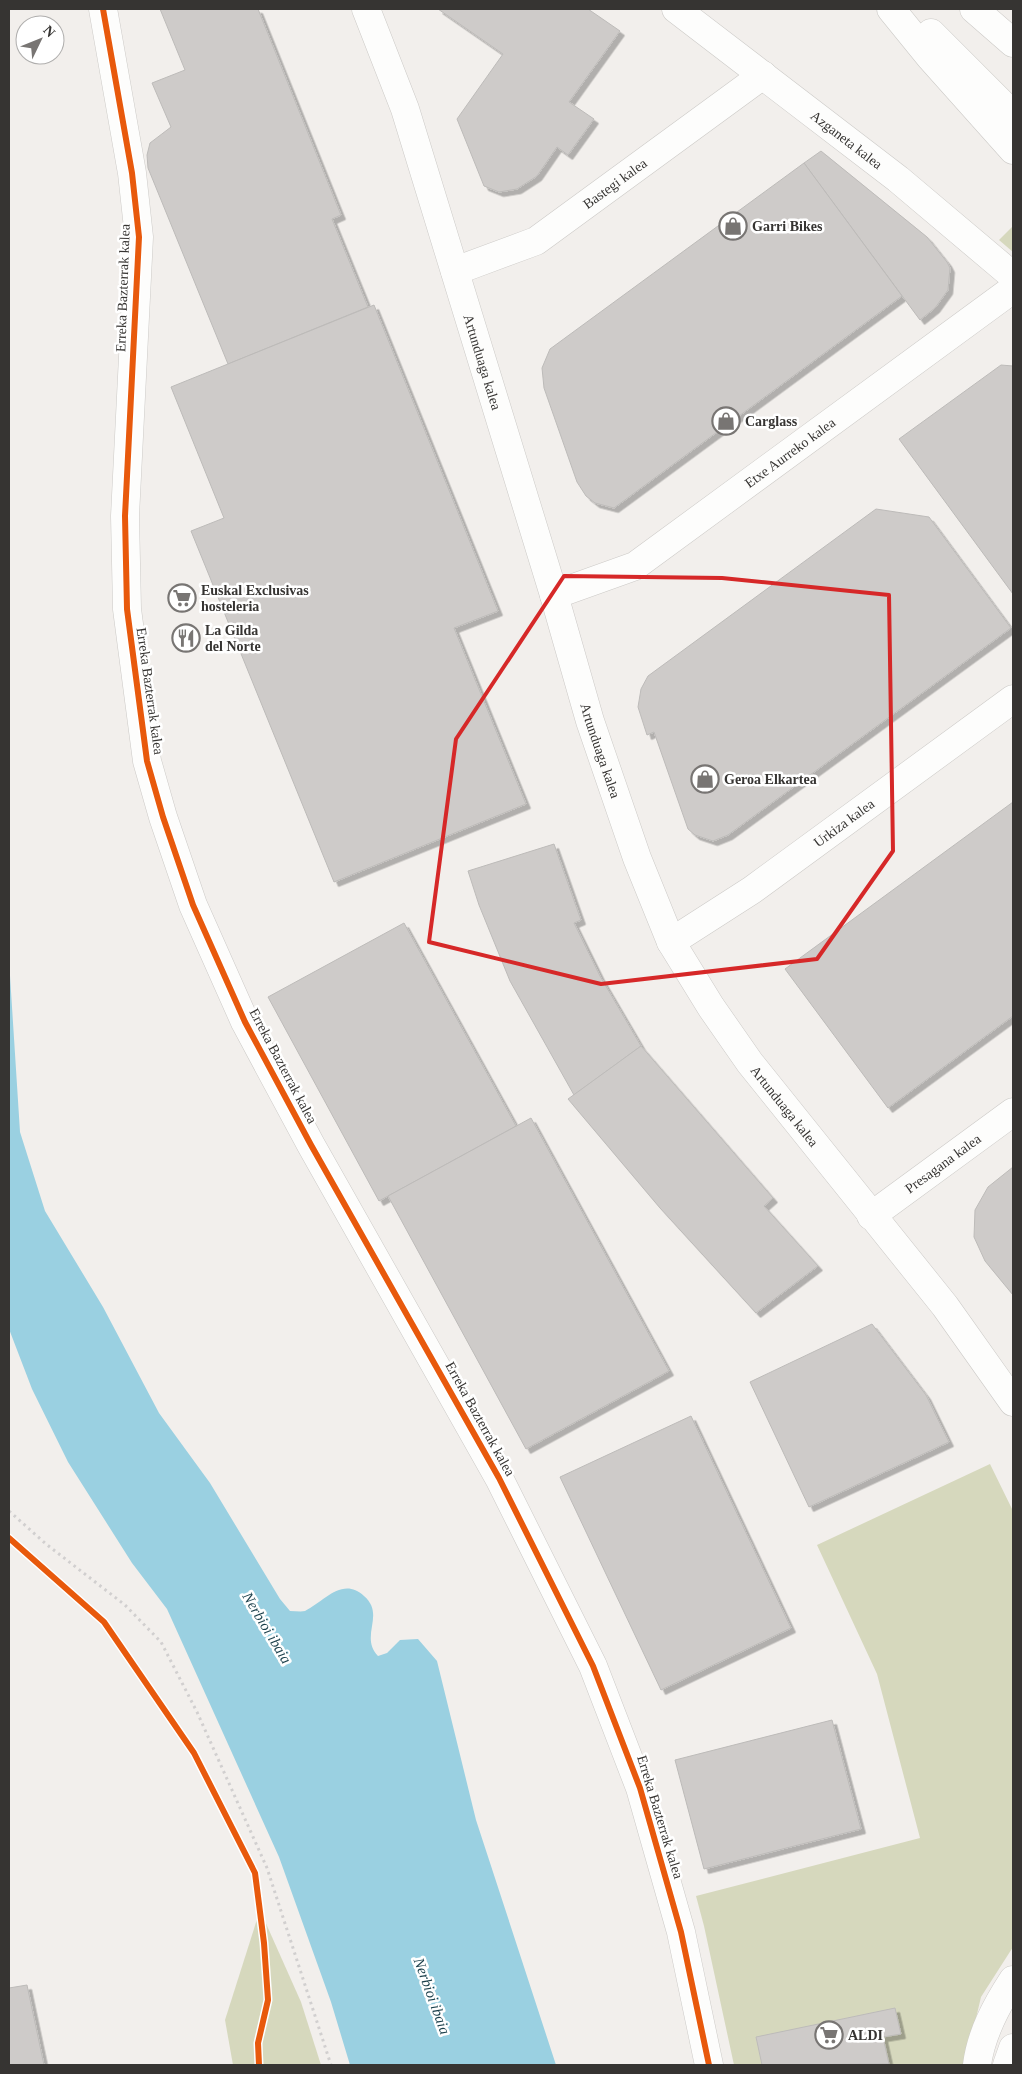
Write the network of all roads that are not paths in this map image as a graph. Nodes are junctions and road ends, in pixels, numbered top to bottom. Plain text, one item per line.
1 (103, 9) edge
2 (366, 9) edge
3 (676, 9) edge
4 (891, 9) edge
5 (907, 9) edge
6 (974, 9) edge
7 (1013, 43) edge
8 (763, 75) junction
9 (1013, 115) edge
10 (1013, 150) edge
11 (455, 271) junction
12 (1013, 276) edge
13 (1013, 289) edge
14 (554, 595) junction
15 (1013, 698) edge
16 (671, 942) junction
17 (1013, 1112) edge
18 (871, 1216) junction
19 (1013, 1402) edge
20 (1013, 1980) edge
21 (1013, 2048) edge
22 (709, 2065) edge
23 (977, 2065) edge
24 (1007, 2065) edge

1 - 22 main road, Erreka Bazterrak kalea
2 - 11 main road, Artunduaga kalea
3 - 8 main road, Azganeta kalea
4 - 10 main road
5 - 9 main road
6 - 7 main road
8 - 11 main road, Bastegi kalea
8 - 12 main road, Azganeta kalea
11 - 14 main road, Artunduaga kalea
13 - 14 main road, Etxe Aurreko kalea
14 - 16 main road, Artunduaga kalea
15 - 16 main road, Urkiza kalea
16 - 18 main road, Artunduaga kalea
17 - 18 main road, Presagana kalea
18 - 19 main road, Artunduaga kalea
20 - 23 main road
21 - 24 main road

